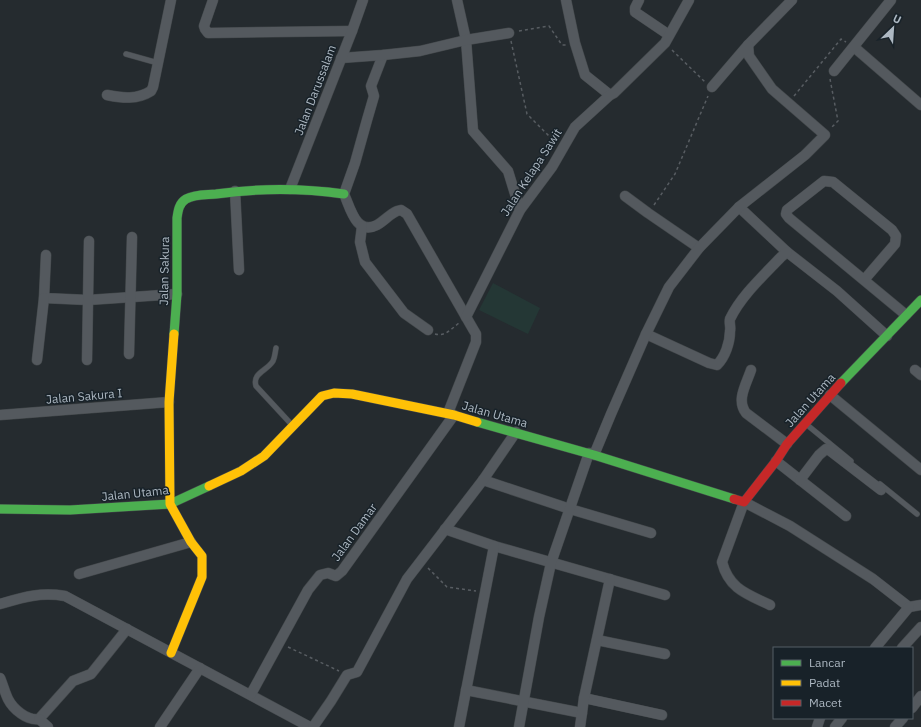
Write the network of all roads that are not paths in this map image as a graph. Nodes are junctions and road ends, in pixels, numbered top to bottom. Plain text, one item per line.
1 (171, 0) edge
2 (213, 0) edge
3 (363, 0) edge
4 (457, 0) edge
5 (566, 0) edge
6 (639, 0) edge
7 (689, 0) edge
8 (792, 0) edge
9 (891, 0) edge
10 (352, 31) junction
11 (509, 33) road end
12 (667, 39) junction
13 (466, 40) junction
14 (748, 45) junction
15 (854, 47) junction
16 (126, 54) dead end
17 (383, 55) junction
18 (341, 58) junction
19 (158, 63) junction
20 (834, 71) road end
21 (712, 87) road end
22 (107, 95) dead end
23 (610, 95) junction
24 (921, 105) edge
25 (290, 189) junction
26 (234, 191) junction
27 (344, 194) junction
28 (625, 196) dead end
29 (739, 207) junction
30 (520, 210) junction
31 (362, 226) junction
32 (132, 237) dead end
33 (89, 241) dead end
34 (699, 248) junction
35 (787, 252) junction
36 (46, 256) dead end
37 (239, 270) dead end
38 (864, 280) junction
39 (176, 294) junction
40 (130, 297) junction
41 (44, 298) junction
42 (88, 300) junction
43 (920, 302) edge
44 (906, 315) junction
45 (466, 317) junction
46 (428, 330) road end
47 (646, 334) junction
48 (888, 336) junction
49 (276, 348) dead end
50 (129, 354) dead end
51 (37, 360) dead end
52 (87, 360) dead end
53 (751, 370) dead end
54 (830, 395) junction
55 (169, 402) junction
56 (452, 414) junction
57 (0, 415) edge
58 (805, 424) junction
59 (292, 426) junction
60 (516, 432) junction
61 (787, 444) junction
62 (592, 454) junction
63 (776, 461) junction
64 (921, 470) edge
65 (483, 480) junction
66 (800, 480) junction
67 (881, 490) dead end
68 (744, 502) junction
69 (170, 504) junction
70 (0, 509) edge
71 (570, 509) junction
72 (917, 514) dead end
73 (846, 516) dead end
74 (445, 529) junction
75 (651, 533) dead end
76 (191, 542) junction
77 (494, 546) junction
78 (552, 563) junction
79 (79, 574) dead end
80 (610, 579) junction
81 (665, 595) dead end
82 (0, 604) edge
83 (770, 604) dead end
84 (921, 605) edge
85 (908, 607) junction
86 (921, 627) edge
87 (127, 629) junction
88 (597, 640) junction
89 (876, 647) edge
90 (903, 647) edge
91 (171, 653) junction
92 (665, 654) dead end
93 (200, 668) junction
94 (0, 678) edge
95 (466, 690) junction
96 (250, 694) junction
97 (921, 696) edge
98 (584, 698) junction
99 (524, 702) junction
100 (913, 707) edge
101 (582, 713) junction
102 (662, 714) dead end
103 (38, 719) junction
104 (841, 719) edge
105 (902, 719) edge
106 (48, 727) edge
107 (160, 727) edge
108 (311, 727) edge
109 (459, 727) edge
110 (520, 727) edge
111 (580, 727) edge
112 (835, 727) edge
113 (894, 727) edge

1 - 19 street
2 - 10 street
3 - 10 street, Jalan Darussalam
4 - 13 street
5 - 23 street
6 - 12 street
7 - 12 street, Jalan Kelapa Sawit
8 - 14 street
9 - 15 street
10 - 18 street, Jalan Darussalam
11 - 13 street
12 - 23 street, Jalan Kelapa Sawit
13 - 17 street
13 - 30 street
14 - 21 street
14 - 29 street
15 - 20 street
15 - 24 street
16 - 19 lane
17 - 18 street
17 - 27 street
18 - 25 street, Jalan Darussalam
19 - 22 street
23 - 30 street, Jalan Kelapa Sawit
25 - 26 street, Jalan Sakura
25 - 27 street, Jalan Sakura
26 - 37 street
26 - 39 street, Jalan Sakura
27 - 31 street
28 - 34 street
29 - 34 street
29 - 35 street
30 - 45 street, Jalan Kelapa Sawit
31 - 45 street
31 - 46 street
32 - 40 street
33 - 42 street
34 - 47 street
35 - 47 street
35 - 48 street
36 - 41 street
38 - 38 street
38 - 44 street
39 - 40 street
39 - 55 street, Jalan Sakura
40 - 42 street
40 - 50 street
41 - 42 street
41 - 51 street
42 - 52 street
43 - 44 street, Jalan Utama
44 - 48 street, Jalan Utama
45 - 56 street
47 - 62 street
48 - 54 street, Jalan Utama
49 - 59 lane
53 - 61 street
54 - 58 street, Jalan Utama
54 - 64 street
55 - 57 street, Jalan Sakura I
55 - 69 street, Jalan Sakura
56 - 59 street, Jalan Utama
56 - 60 street, Jalan Utama
56 - 96 street, Jalan Damar
58 - 61 street, Jalan Utama
58 - 72 lane
59 - 69 street, Jalan Utama
60 - 62 street, Jalan Utama
60 - 65 street
61 - 63 street, Jalan Utama
62 - 68 street, Jalan Utama
62 - 71 street
63 - 66 street
63 - 68 street, Jalan Utama
65 - 71 street
65 - 74 street
66 - 67 street
66 - 73 street
68 - 83 street
68 - 85 street
69 - 70 street, Jalan Utama
69 - 76 street
71 - 75 street
71 - 78 street
74 - 77 street
74 - 108 street
76 - 79 street
76 - 91 street
77 - 78 street
77 - 95 street
78 - 80 street
78 - 99 street
80 - 81 street
80 - 88 street
82 - 87 street
84 - 85 street
85 - 89 street
86 - 90 street
87 - 91 street
87 - 103 street
88 - 92 street
88 - 98 street
91 - 93 street
93 - 96 street
93 - 107 street
94 - 103 street
95 - 99 street
95 - 109 street
96 - 108 street
97 - 100 street
98 - 101 street
98 - 102 street
99 - 101 street
99 - 110 street
101 - 111 street
103 - 106 street
104 - 112 street
105 - 113 street

